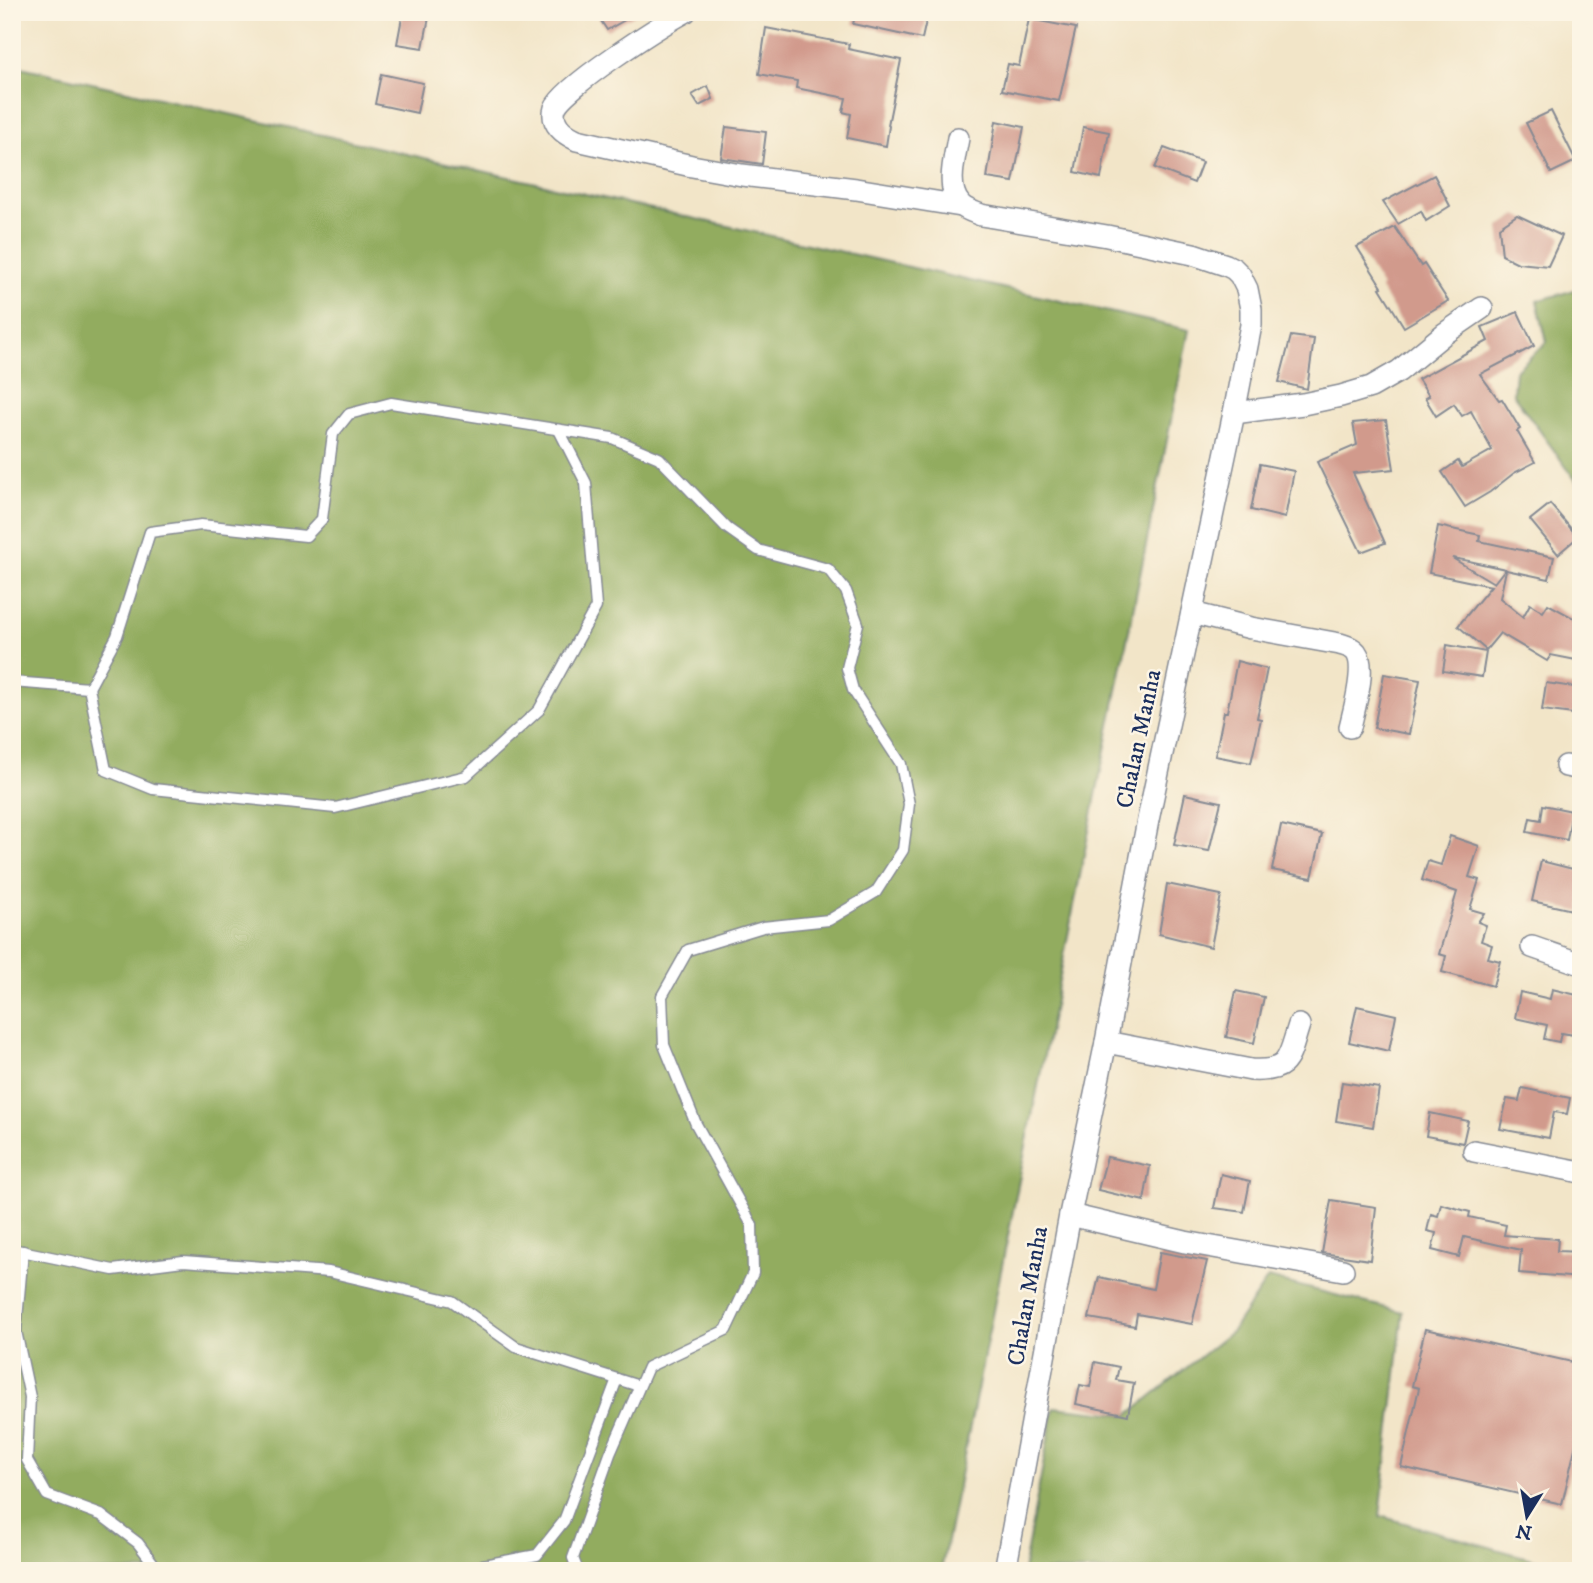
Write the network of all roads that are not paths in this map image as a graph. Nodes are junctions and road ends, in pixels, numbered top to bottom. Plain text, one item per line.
1 (685, 12) edge
2 (958, 138) dead end
3 (961, 206) junction
4 (1482, 308) dead end
5 (1234, 413) junction
6 (559, 430) junction
7 (1192, 613) junction
8 (12, 682) edge
9 (89, 688) junction
10 (1350, 727) dead end
11 (1532, 947) dead end
12 (1581, 964) edge
13 (1299, 1025) dead end
14 (1106, 1042) junction
15 (1474, 1151) dead end
16 (1581, 1172) edge
17 (1069, 1215) junction
18 (17, 1250) edge
19 (1343, 1270) dead end
20 (617, 1379) junction
21 (639, 1386) junction
22 (159, 1571) edge
23 (471, 1571) edge
24 (578, 1571) edge
25 (1005, 1571) edge

1 - 3 street, Chalan Manha
2 - 3 street
3 - 5 street, Chalan Manha
4 - 5 street
5 - 7 street, Chalan Manha
6 - 9 lane
6 - 9 lane
6 - 21 lane
7 - 10 street
7 - 14 street, Chalan Manha
8 - 9 lane
11 - 12 street
13 - 14 street
14 - 17 street, Chalan Manha
15 - 16 street
17 - 19 street
17 - 25 street, Chalan Manha
18 - 20 lane
18 - 22 lane
20 - 21 lane
20 - 23 lane
21 - 24 lane

